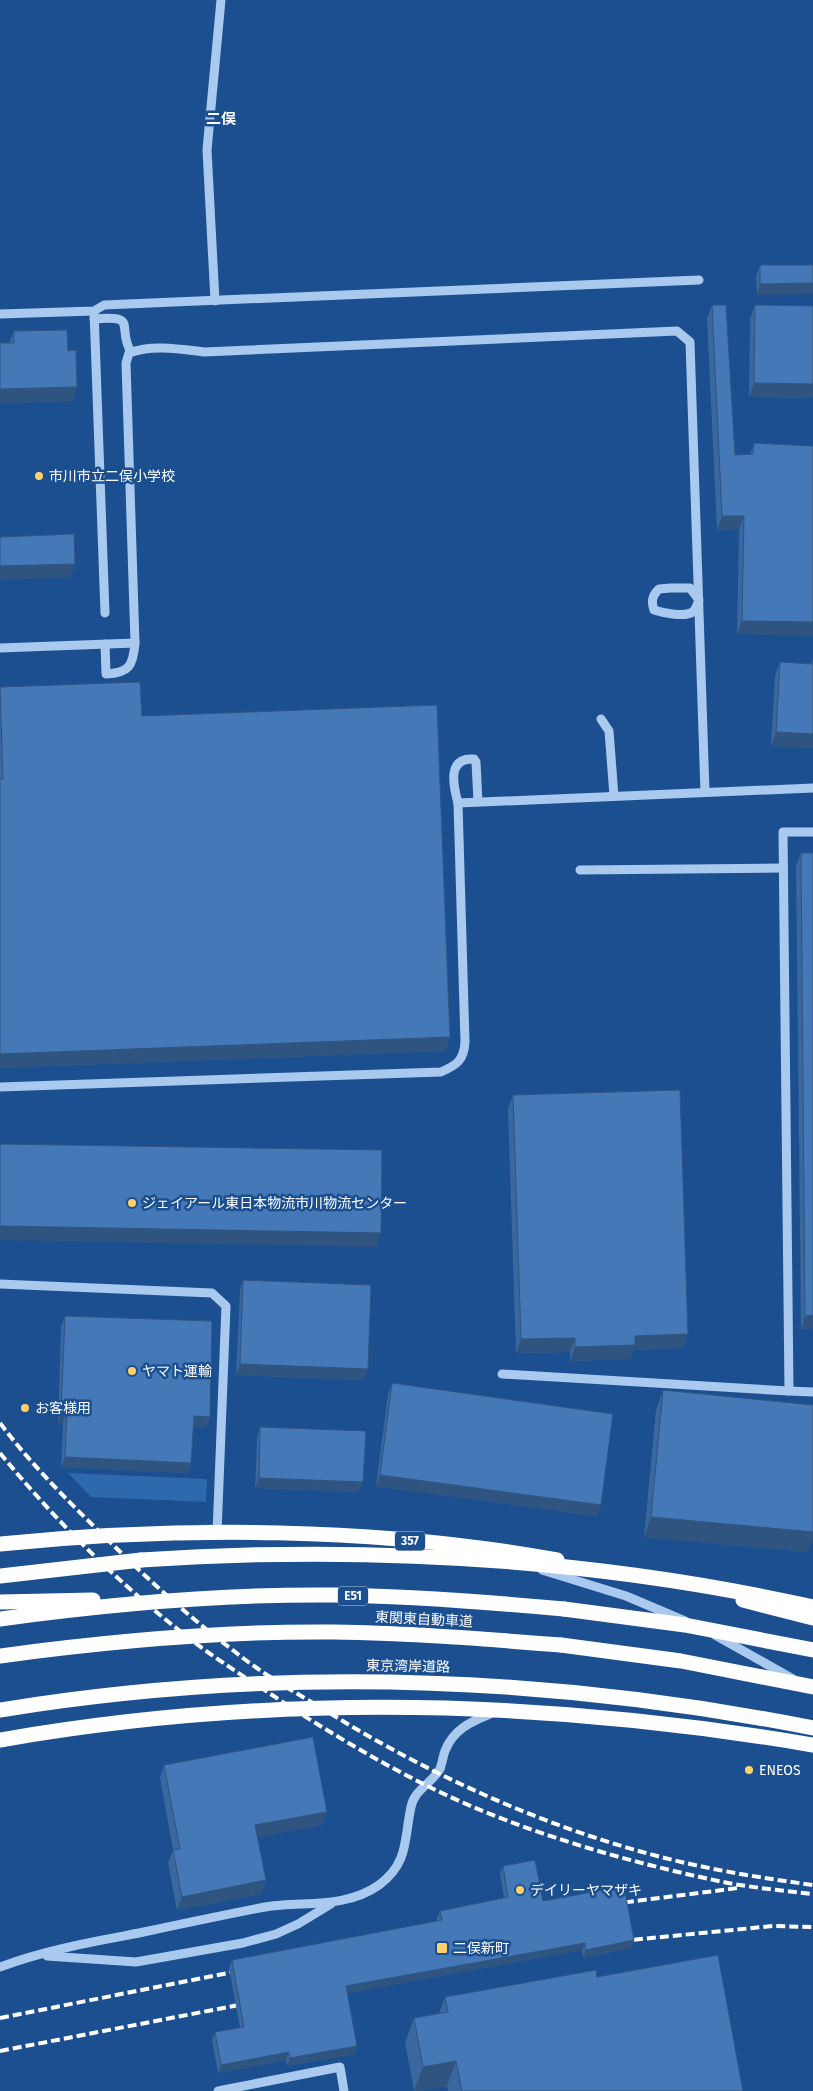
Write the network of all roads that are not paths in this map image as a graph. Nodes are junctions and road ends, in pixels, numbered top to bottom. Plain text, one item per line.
1 (221, 0) edge
2 (699, 280) dead end
3 (214, 301) junction
4 (0, 314) edge
5 (94, 315) junction
6 (131, 352) junction
7 (699, 600) junction
8 (105, 613) dead end
9 (135, 643) junction
10 (105, 644) junction
11 (0, 648) edge
12 (601, 719) dead end
13 (813, 788) edge
14 (705, 792) junction
15 (614, 796) junction
16 (478, 802) junction
17 (458, 803) junction
18 (813, 832) edge
19 (783, 868) junction
20 (580, 870) dead end
21 (0, 1087) edge
22 (0, 1284) edge
23 (502, 1374) dead end
24 (789, 1391) junction
25 (813, 1392) edge
26 (217, 1533) junction
27 (0, 1544) edge
28 (445, 1544) junction
29 (0, 1576) edge
30 (0, 1602) edge
31 (141, 1603) junction
32 (813, 1607) edge
33 (813, 1618) edge
34 (0, 1619) edge
35 (43, 1650) junction
36 (813, 1650) edge
37 (0, 1656) edge
38 (0, 1664) edge
39 (813, 1687) edge
40 (813, 1692) edge
41 (0, 1710) edge
42 (500, 1710) junction
43 (813, 1728) edge
44 (0, 1740) edge
45 (813, 1745) edge
46 (333, 1902) junction
47 (32, 1955) junction
48 (0, 1967) edge
49 (218, 2091) edge
50 (344, 2091) edge

1 - 3 street
2 - 3 street
3 - 5 street
4 - 5 street
5 - 6 street
5 - 8 street
6 - 7 street
6 - 9 street
7 - 7 street
7 - 14 street
9 - 10 street
9 - 10 street
10 - 11 street
12 - 15 street
13 - 14 street
14 - 15 street
15 - 16 street
16 - 17 street
16 - 17 street
17 - 21 street
18 - 19 street
19 - 20 street
19 - 24 street
22 - 26 street
23 - 24 street
24 - 25 street
26 - 27 highway, 357
26 - 28 highway, 357
28 - 33 highway, 357
28 - 40 street
29 - 32 highway, 357, bridge
30 - 31 highway
31 - 34 highway, 東関東自動車道 / E51
31 - 36 highway, 東関東自動車道 / E51, bridge
35 - 37 highway, 東関東自動車道
35 - 38 highway
35 - 39 highway, 東関東自動車道, bridge
41 - 43 highway, 東京湾岸道路
42 - 44 highway
42 - 45 highway
42 - 46 street
46 - 47 street
46 - 47 street
47 - 48 street
49 - 50 street

